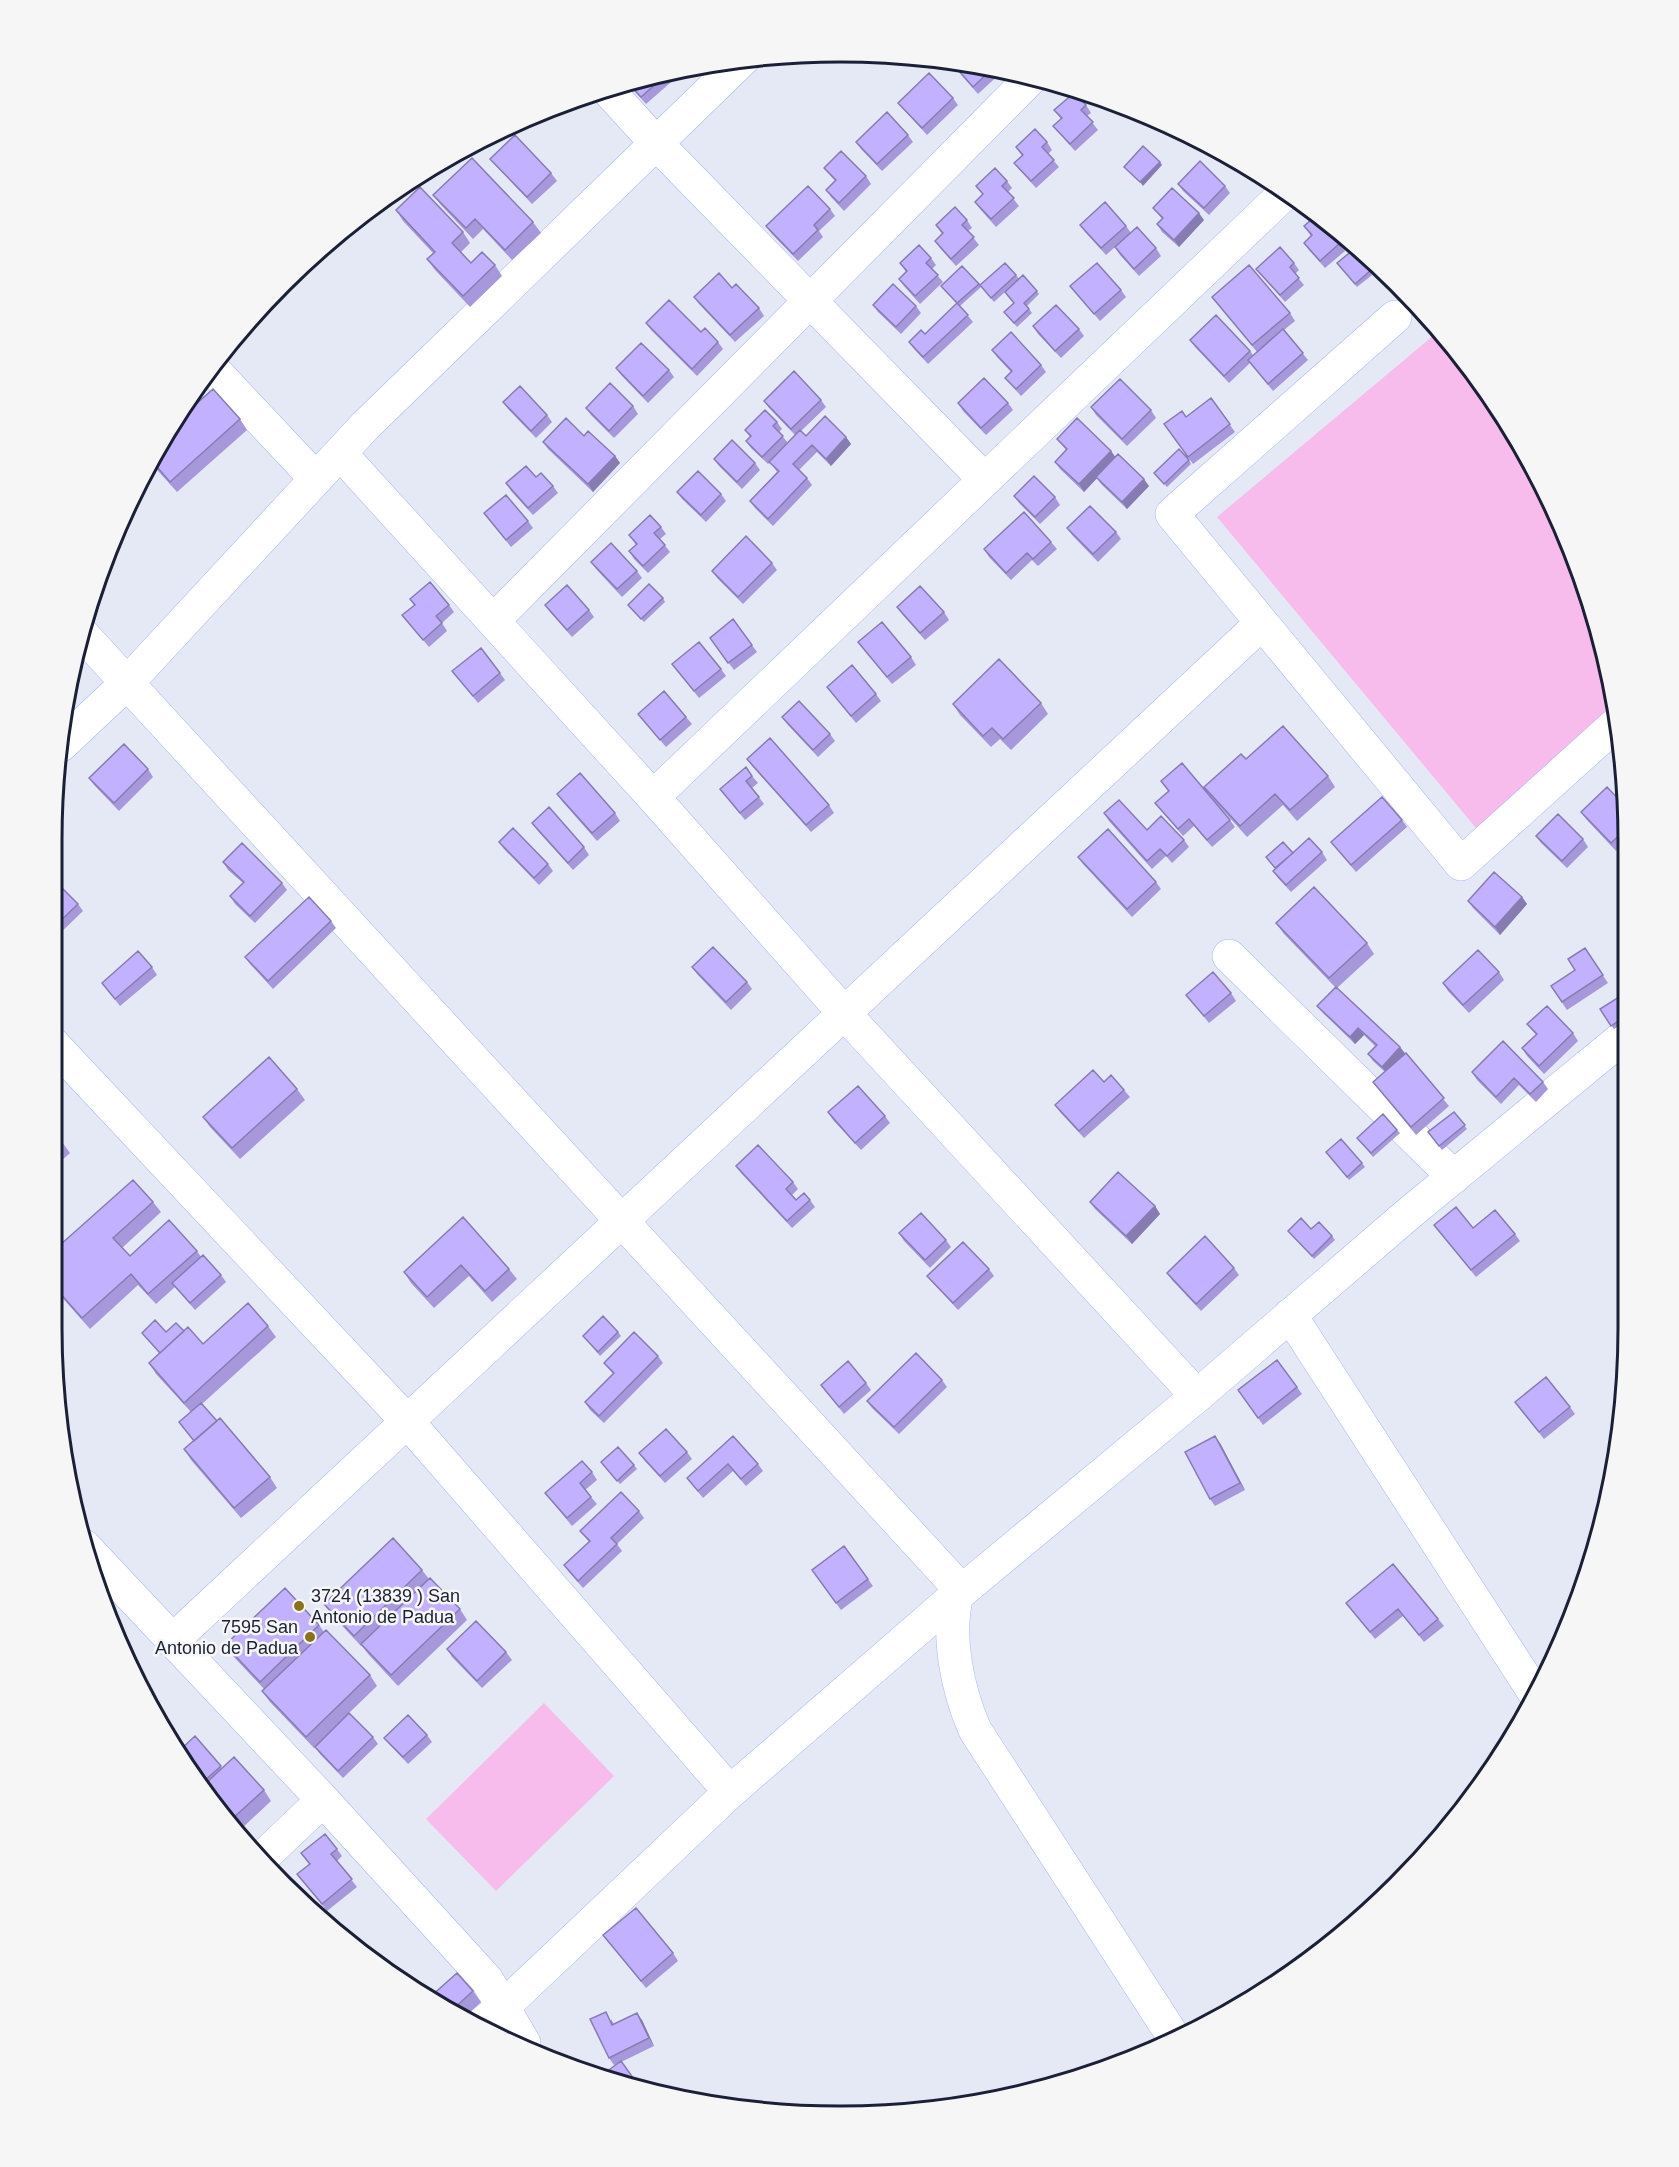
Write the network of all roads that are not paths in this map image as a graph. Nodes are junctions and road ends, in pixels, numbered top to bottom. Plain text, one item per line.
1 (733, 69) edge
2 (1025, 84) edge
3 (613, 96) edge
4 (656, 143) junction
5 (1279, 198) edge
6 (810, 301) junction
7 (1395, 317) dead end
8 (217, 373) edge
9 (340, 453) junction
10 (316, 479) junction
11 (985, 480) junction
12 (493, 621) junction
13 (1262, 623) junction
14 (88, 640) edge
15 (127, 682) junction
16 (1610, 730) edge
17 (68, 738) edge
18 (653, 797) junction
19 (1229, 956) dead end
20 (844, 1013) junction
21 (1618, 1053) edge
22 (62, 1054) edge
23 (1454, 1177) junction
24 (622, 1221) junction
25 (1290, 1315) junction
26 (1197, 1396) junction
27 (407, 1421) junction
28 (109, 1586) edge
29 (960, 1593) junction
30 (172, 1641) junction
31 (1530, 1686) edge
32 (730, 1792) junction
33 (323, 1800) junction
34 (267, 1853) edge
35 (491, 2016) edge
36 (1170, 2031) edge
37 (510, 2032) edge

1 - 4 street
2 - 6 street
3 - 4 street
4 - 6 street
4 - 9 street
5 - 11 street
6 - 11 street
6 - 12 street
7 - 13 street
8 - 10 street
9 - 10 street
9 - 12 street
10 - 15 street
11 - 18 street
12 - 18 street
13 - 16 street
13 - 20 street
14 - 15 street
15 - 17 street
15 - 24 street
18 - 20 street
19 - 23 street
20 - 24 street
20 - 26 street
21 - 23 street
22 - 27 street
23 - 25 street
24 - 27 street
24 - 29 street
25 - 26 street
25 - 31 street
26 - 29 street
27 - 30 street
27 - 32 street
28 - 30 street
29 - 32 street
29 - 36 street
30 - 33 street
32 - 35 street
33 - 34 street
33 - 35 street
35 - 37 street

